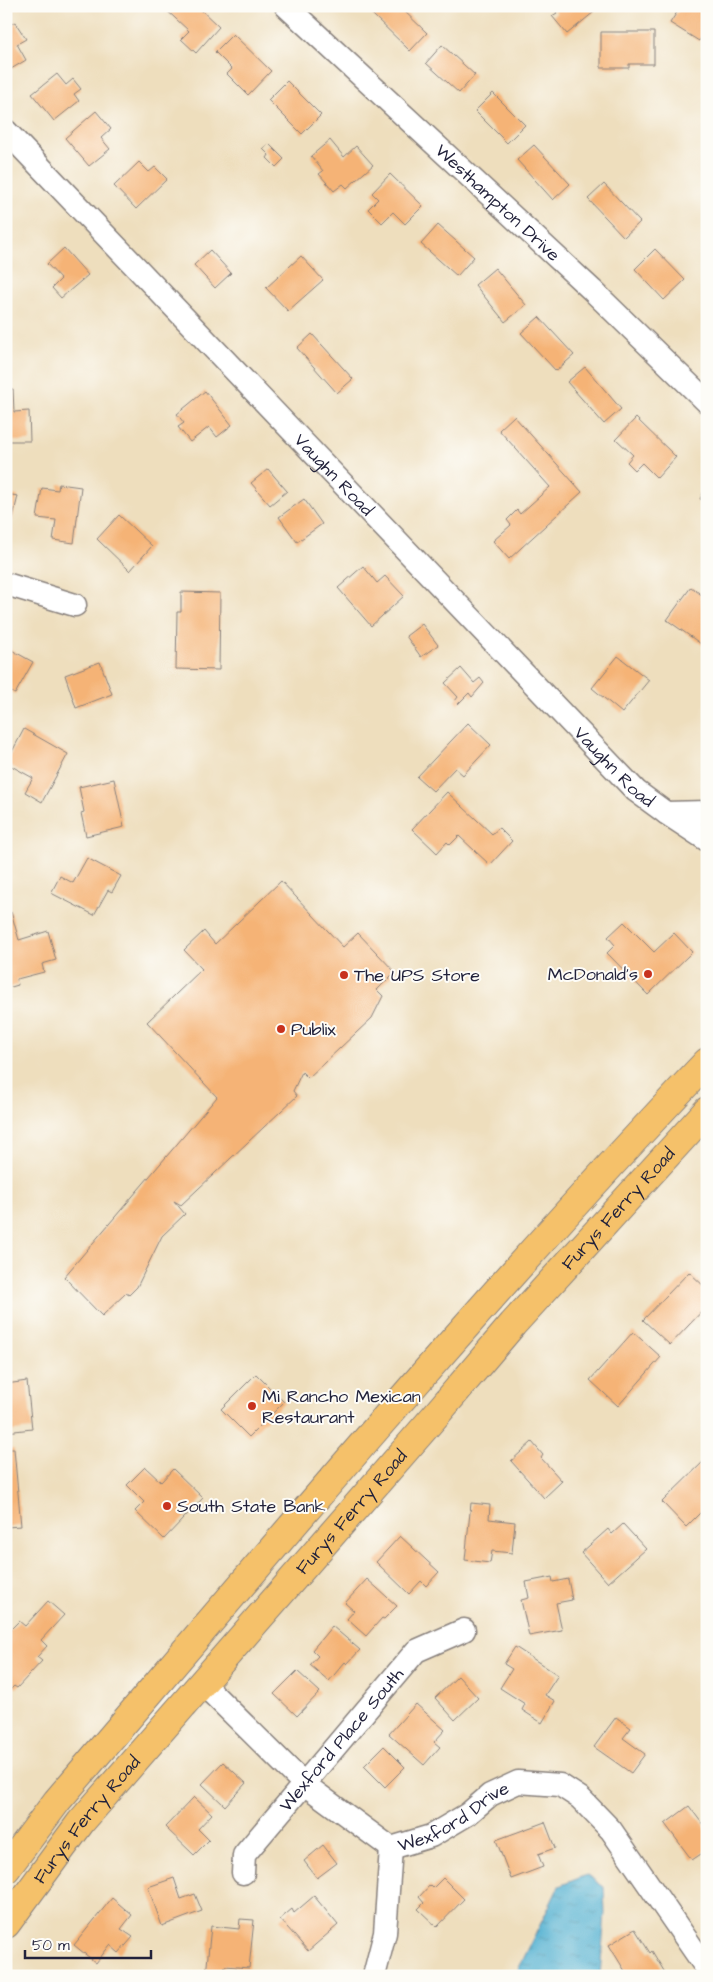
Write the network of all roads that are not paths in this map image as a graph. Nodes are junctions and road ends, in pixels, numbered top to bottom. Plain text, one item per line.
1 (286, 6) edge
2 (6, 131) edge
3 (707, 402) edge
4 (6, 584) edge
5 (75, 605) dead end
6 (707, 812) edge
7 (666, 813) junction
8 (707, 840) edge
9 (707, 1062) edge
10 (707, 1111) edge
11 (464, 1630) dead end
12 (202, 1684) junction
13 (304, 1784) junction
14 (391, 1848) junction
15 (6, 1869) edge
16 (242, 1872) dead end
17 (6, 1924) edge
18 (707, 1969) edge
19 (374, 1976) edge

1 - 3 street, Westhampton Drive
2 - 7 street, Vaughn Road
4 - 5 street
6 - 7 street, Vaughn Road
7 - 8 street, Vaughn Road
9 - 15 main road, Furys Ferry Road
10 - 12 main road, Furys Ferry Road
11 - 13 street, Wexford Place South
12 - 13 street, Wexford Drive
12 - 17 main road, Furys Ferry Road
13 - 14 street, Wexford Drive
13 - 16 street, Wexford Place South
14 - 18 street, Wexford Drive
14 - 19 street

